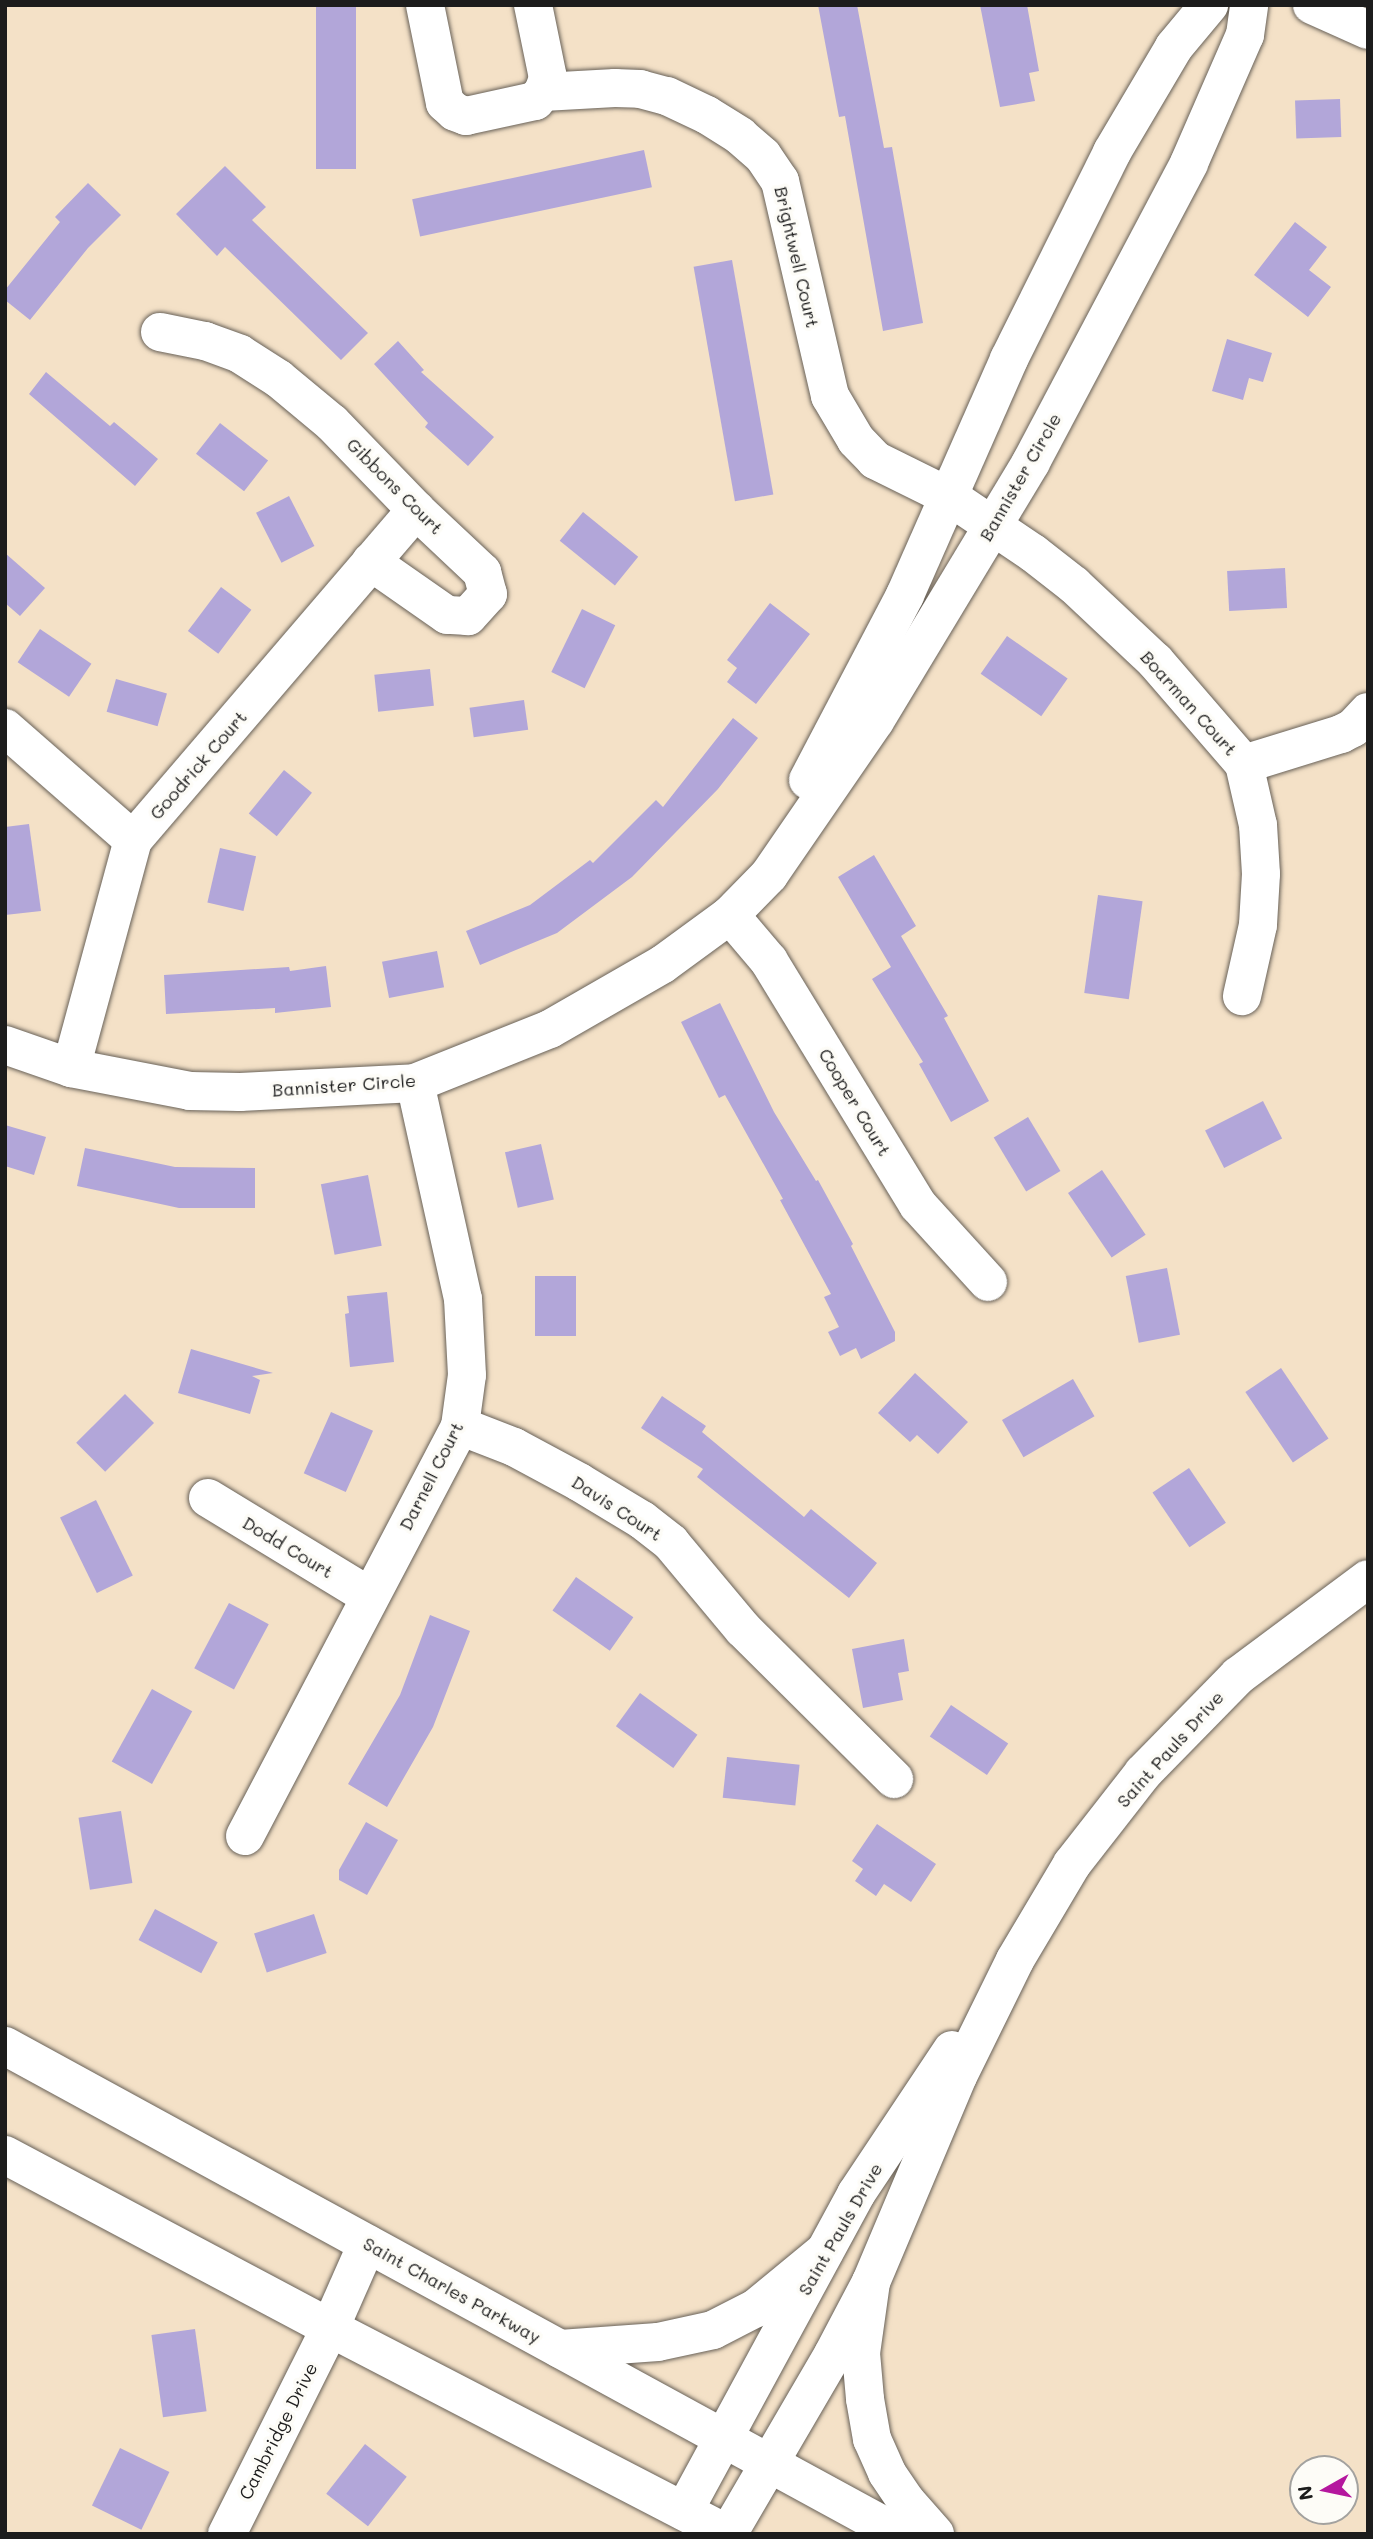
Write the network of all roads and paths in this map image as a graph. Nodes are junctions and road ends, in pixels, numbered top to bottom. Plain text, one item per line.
1 (425, 5) edge
2 (533, 5) edge
3 (1209, 5) edge
4 (1249, 5) edge
5 (1312, 5) edge
6 (1368, 30) edge
7 (543, 92) junction
8 (160, 332) dead end
9 (950, 497) junction
10 (416, 510) junction
11 (991, 526) junction
12 (371, 562) junction
13 (1368, 712) edge
14 (5, 728) edge
15 (1244, 764) junction
16 (133, 841) junction
17 (730, 915) junction
18 (1242, 996) dead end
19 (5, 1045) edge
20 (71, 1068) junction
21 (415, 1083) junction
22 (988, 1282) dead end
23 (460, 1426) junction
24 (208, 1498) dead end
25 (1368, 1579) edge
26 (369, 1596) junction
27 (894, 1779) dead end
28 (245, 1836) dead end
29 (1015, 1959) junction
30 (5, 2046) edge
31 (5, 2155) edge
32 (367, 2244) junction
33 (825, 2252) junction
34 (871, 2282) junction
35 (330, 2328) junction
36 (558, 2349) junction
37 (725, 2438) junction
38 (769, 2463) junction
39 (684, 2511) junction
40 (227, 2534) edge
41 (727, 2534) edge
42 (899, 2534) edge
43 (935, 2534) edge

1 - 7 street, Brightwell Court
2 - 7 street
3 - 9 street, Bannister Circle
4 - 11 street, Bannister Circle
5 - 6 street
7 - 9 street, Brightwell Court
8 - 10 street, Gibbons Court
9 - 11 street, Boarman Court
9 - 17 street, Bannister Circle
10 - 12 street, Goodrick Court
10 - 12 street, Gibbons Court
11 - 15 street, Boarman Court
11 - 17 street, Bannister Circle
12 - 16 street, Goodrick Court
13 - 15 street
14 - 16 street
15 - 18 street, Boarman Court
16 - 20 street, Goodrick Court
17 - 21 street, Bannister Circle
17 - 22 street, Cooper Court
19 - 20 street, Bannister Circle
20 - 21 street, Bannister Circle
21 - 23 street, Darnell Court
23 - 26 street, Darnell Court
23 - 27 street, Davis Court
24 - 26 street, Dodd Court
25 - 29 street, Saint Pauls Drive
26 - 28 street, Darnell Court
29 - 33 street, Saint Pauls Drive
29 - 34 street, Saint Pauls Drive
30 - 32 street, Saint Charles Parkway
31 - 35 street
32 - 35 street, Cambridge Drive
32 - 36 street, Saint Charles Parkway
33 - 36 street
33 - 37 street, Saint Pauls Drive
34 - 38 street, Saint Pauls Drive
34 - 43 street
35 - 39 street
35 - 40 street, Cambridge Drive
36 - 37 street, Saint Charles Parkway
37 - 38 street, Saint Charles Parkway
37 - 39 street, Saint Pauls Drive
38 - 41 street, Saint Pauls Drive
38 - 42 street, Saint Charles Parkway
39 - 41 street

